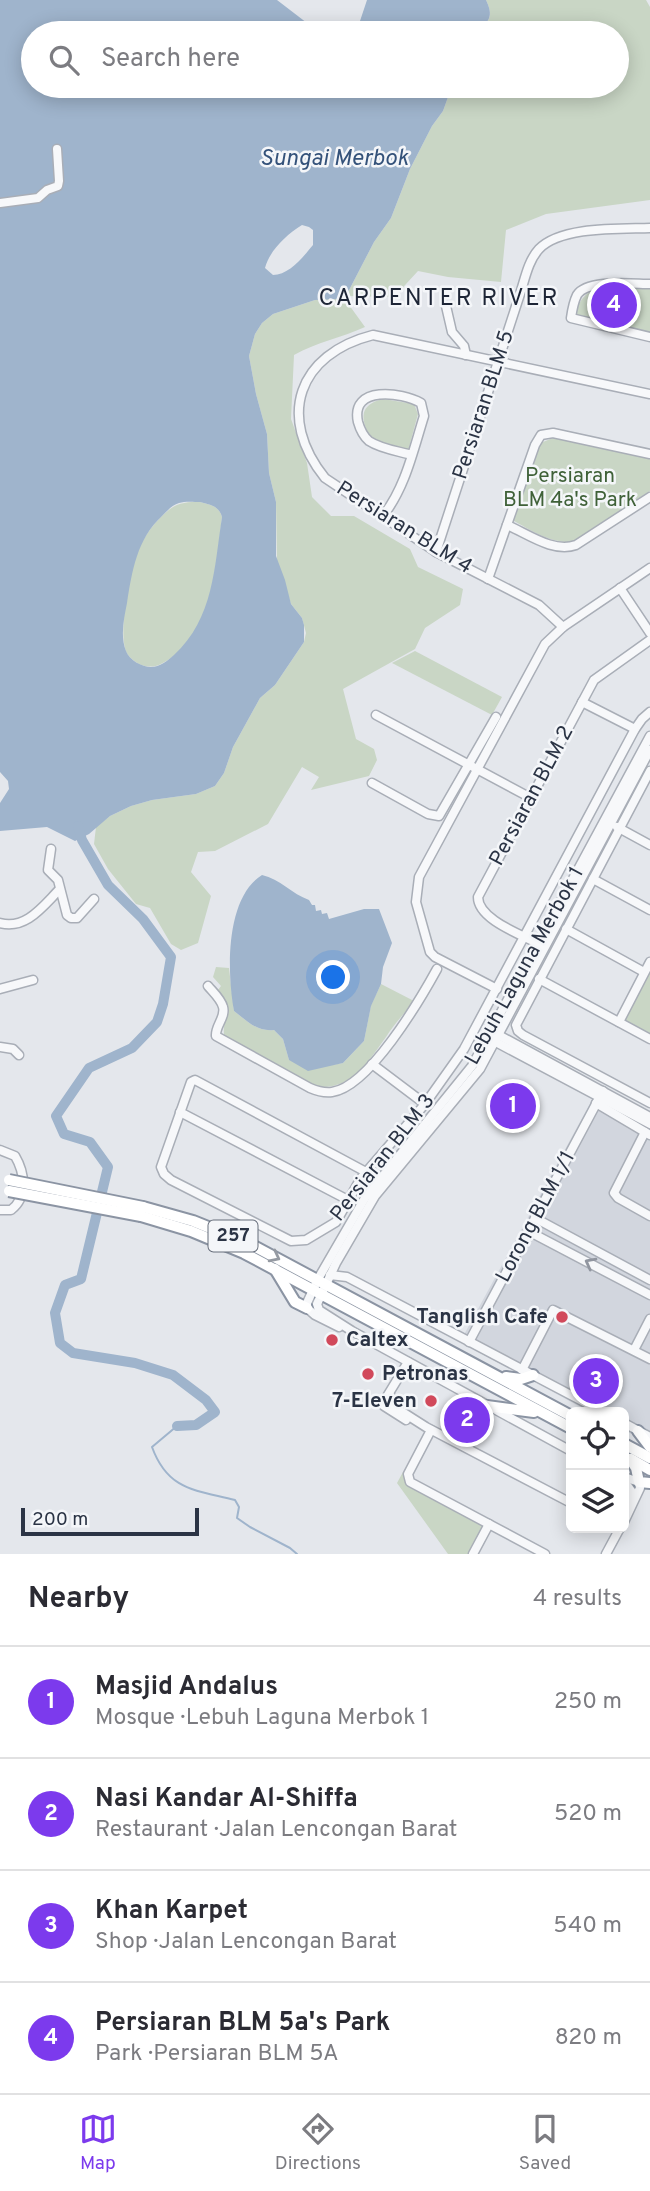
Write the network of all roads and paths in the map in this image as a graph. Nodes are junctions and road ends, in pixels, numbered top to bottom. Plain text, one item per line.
1 (57, 149) dead end
2 (0, 203) edge
3 (650, 228) edge
4 (650, 284) edge
5 (446, 306) dead end
6 (650, 337) edge
7 (466, 355) junction
8 (498, 362) junction
9 (650, 394) edge
10 (650, 454) edge
11 (412, 455) junction
12 (650, 497) edge
13 (382, 517) junction
14 (507, 525) junction
15 (436, 552) junction
16 (650, 568) edge
17 (488, 579) junction
18 (621, 588) junction
19 (563, 626) junction
20 (650, 633) edge
21 (650, 640) edge
22 (582, 702) junction
23 (650, 712) edge
24 (376, 715) dead end
25 (496, 717) dead end
26 (635, 729) junction
27 (650, 736) edge
28 (650, 750) edge
29 (473, 767) junction
30 (650, 771) edge
31 (372, 783) dead end
32 (531, 798) junction
33 (607, 822) junction
34 (620, 828) junction
35 (650, 845) edge
36 (51, 849) dead end
37 (593, 879) junction
38 (59, 890) junction
39 (94, 899) dead end
40 (650, 910) edge
41 (0, 923) edge
42 (566, 929) junction
43 (525, 936) junction
44 (540, 945) junction
45 (650, 962) edge
46 (437, 968) dead end
47 (644, 972) junction
48 (539, 979) junction
49 (33, 980) dead end
50 (208, 986) dead end
51 (0, 989) edge
52 (497, 989) junction
53 (619, 1022) junction
54 (492, 1036) junction
55 (650, 1039) edge
56 (0, 1047) edge
57 (19, 1055) dead end
58 (372, 1064) junction
59 (599, 1097) junction
60 (650, 1102) edge
61 (425, 1104) junction
62 (180, 1112) junction
63 (612, 1115) junction
64 (650, 1116) edge
65 (589, 1117) junction
66 (648, 1130) edge
67 (0, 1150) edge
68 (366, 1172) junction
69 (5, 1185) edge
70 (348, 1200) junction
71 (0, 1210) edge
72 (142, 1211) junction
73 (650, 1216) edge
74 (535, 1218) junction
75 (528, 1231) junction
76 (336, 1263) junction
77 (275, 1269) junction
78 (347, 1277) junction
79 (650, 1280) edge
80 (321, 1284) junction
81 (650, 1296) edge
82 (307, 1308) junction
83 (650, 1319) edge
84 (352, 1331) junction
85 (469, 1342) junction
86 (634, 1350) junction
87 (650, 1359) edge
88 (408, 1362) junction
89 (528, 1373) junction
90 (494, 1374) junction
91 (486, 1406) junction
92 (593, 1407) edge
93 (566, 1413) edge
94 (547, 1416) junction
95 (566, 1426) edge
96 (629, 1426) edge
97 (428, 1428) junction
98 (638, 1431) junction
99 (650, 1437) edge
100 (629, 1447) edge
101 (650, 1447) edge
102 (566, 1448) edge
103 (629, 1458) edge
104 (650, 1458) edge
105 (629, 1459) edge
106 (650, 1470) edge
107 (644, 1482) edge
108 (629, 1487) edge
109 (566, 1500) edge
110 (629, 1507) edge
111 (629, 1513) edge
112 (489, 1524) junction
113 (616, 1533) edge
114 (542, 1553) edge
115 (473, 1554) edge
116 (606, 1554) edge

1 - 2 street
3 - 8 street, Persiaran BLM 5
4 - 6 street
5 - 7 street
7 - 8 street, Persiaran BLM 4
7 - 13 street, Persiaran BLM 4
8 - 9 street, Persiaran BLM 4
8 - 15 street, Persiaran BLM 5
10 - 14 street
11 - 11 street
11 - 13 street
12 - 14 street
13 - 15 street, Persiaran BLM 4
14 - 17 street
15 - 17 street, Persiaran BLM 4
16 - 18 street
17 - 19 street, Persiaran BLM 4
18 - 19 street
18 - 20 street
19 - 29 street
21 - 22 street, Persiaran BLM 2
22 - 26 street
22 - 32 street, Persiaran BLM 2
23 - 26 street, Persiaran BLM 3
24 - 29 street
25 - 29 street
26 - 43 street, Persiaran BLM 3
27 - 33 street, Lebuh Laguna Merbok 1
28 - 33 street, Lebuh Laguna Merbok 1
29 - 31 street
29 - 32 street
29 - 52 street
30 - 34 street
32 - 43 street, Persiaran BLM 2
33 - 34 street
33 - 44 street, Lebuh Laguna Merbok 1
34 - 35 street
34 - 37 street
36 - 38 street
37 - 40 street
37 - 42 street
38 - 39 street
38 - 41 street
42 - 47 street
42 - 48 street
43 - 44 street, Persiaran BLM 2
43 - 52 street, Persiaran BLM 3
44 - 54 street, Lebuh Laguna Merbok 1
45 - 47 street
46 - 58 street
47 - 53 street
48 - 53 street
48 - 60 street
49 - 51 street
50 - 58 street
52 - 61 street, Persiaran BLM 3
53 - 55 street
54 - 59 street
54 - 76 street, Lebuh Laguna Merbok 1
54 - 80 street, Lebuh Laguna Merbok 1
56 - 57 street
58 - 61 street
59 - 63 street
59 - 64 street
59 - 65 street, Lorong BLM 1/1
59 - 66 street
61 - 68 street, Persiaran BLM 3
62 - 68 street, Persiaran BLM 3
62 - 70 street
62 - 70 street, Persiaran BLM 3
63 - 65 street
63 - 66 street
65 - 74 street, Lorong BLM 1/1
66 - 73 street
67 - 71 street
68 - 70 street, Persiaran BLM 3
69 - 72 highway, 257, bridge
72 - 77 highway, 257
72 -> 80 highway, 257
74 - 75 street, Lorong BLM 1/1
74 - 79 street
81 -> 75 street
75 - 85 street, Lorong BLM 1/1
76 - 78 street
76 - 80 street, Lebuh Laguna Merbok 1
77 - 80 highway, 257
77 - 82 highway
78 - 80 street
78 - 85 street
80 - 82 street
80 - 84 street
80 - 90 highway, 257
80 - 94 highway, 257
82 - 84 street
83 - 86 street
84 - 88 street
85 - 89 street
86 - 87 street
86 - 89 street
88 - 91 street
88 - 97 street
89 - 90 highway
89 - 92 street
90 - 93 highway, 257
91 - 94 highway
91 - 102 street
94 - 95 highway, 257
96 - 98 street
97 - 109 street
97 - 112 street
98 - 99 street
98 - 101 highway
100 - 104 highway
103 - 106 highway
105 - 107 highway
107 - 111 street
108 - 110 street
112 - 114 street
112 - 115 street
113 - 116 street

